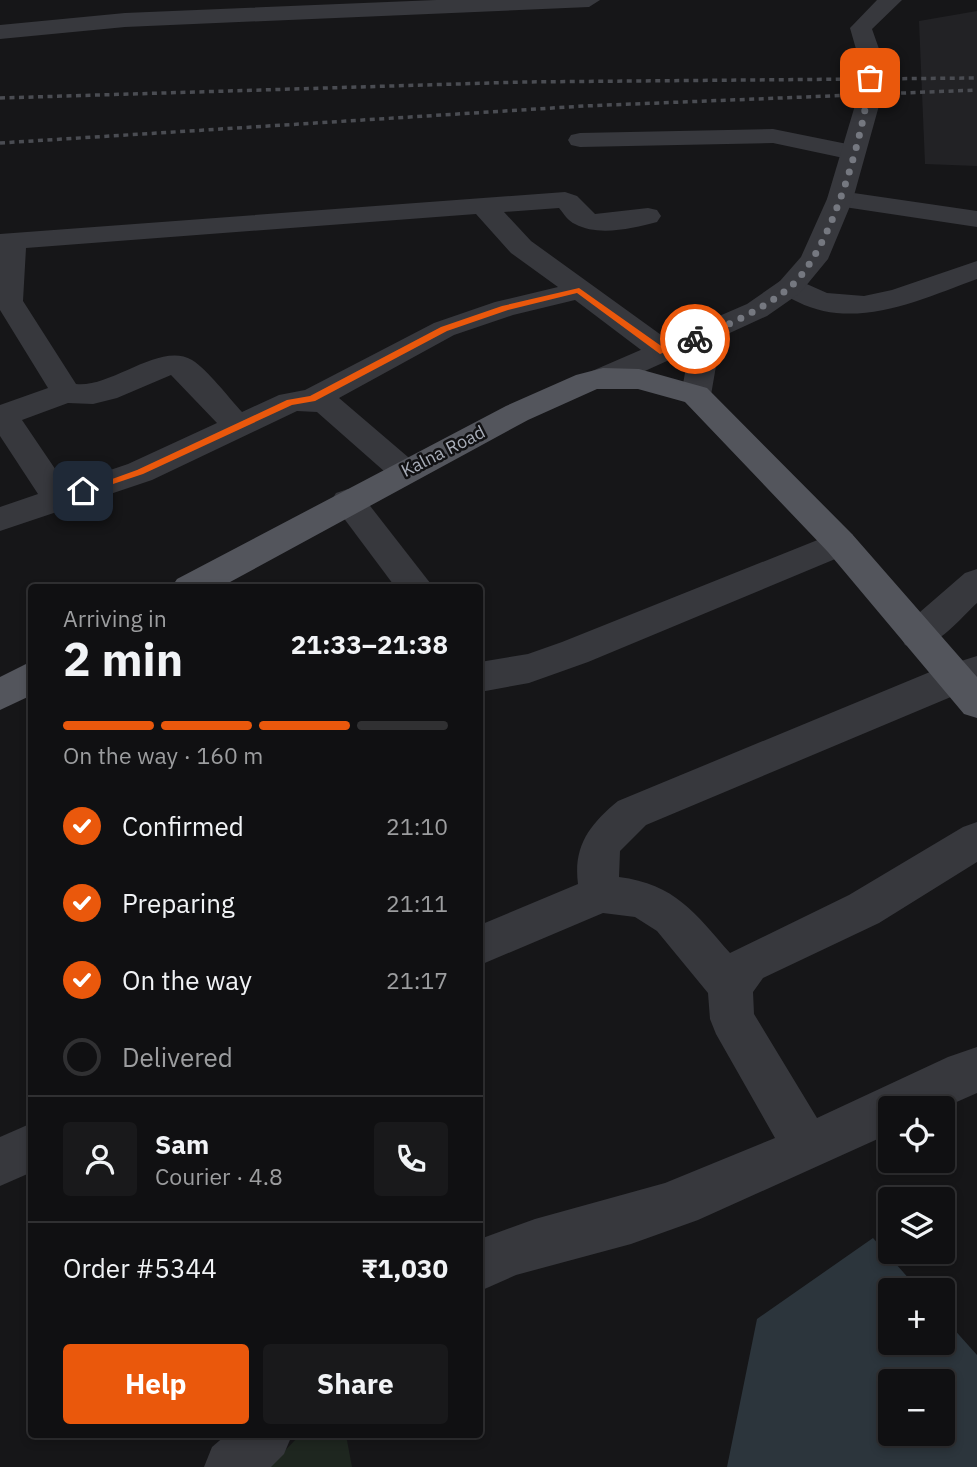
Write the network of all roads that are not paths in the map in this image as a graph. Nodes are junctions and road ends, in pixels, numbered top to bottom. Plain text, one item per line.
1 (589, 0) edge
2 (891, 0) edge
3 (248, 7) edge
4 (0, 32) edge
5 (580, 140) dead end
6 (853, 152) junction
7 (840, 198) junction
8 (483, 206) junction
9 (648, 216) dead end
10 (977, 219) edge
11 (7, 241) edge
12 (977, 269) edge
13 (790, 287) junction
14 (579, 290) junction
15 (9, 321) edge
16 (707, 334) junction
17 (664, 352) junction
18 (603, 378) junction
19 (66, 392) junction
20 (696, 395) junction
21 (312, 399) junction
22 (2, 416) edge
23 (238, 426) junction
24 (404, 471) junction
25 (58, 499) junction
26 (348, 501) junction
27 (0, 519) edge
28 (840, 543) junction
29 (977, 582) edge
30 (196, 584) edge
31 (413, 584) edge
32 (918, 635) junction
33 (483, 676) edge
34 (28, 678) edge
35 (970, 683) edge
36 (0, 695) edge
37 (977, 840) edge
38 (601, 894) junction
39 (483, 944) edge
40 (730, 986) junction
41 (977, 1070) edge
42 (916, 1096) edge
43 (878, 1114) edge
44 (808, 1148) junction
45 (28, 1149) edge
46 (0, 1162) edge
47 (483, 1264) edge
48 (261, 1438) edge
49 (232, 1467) edge

1 - 3 street
2 - 6 street, Kalna Road
3 - 4 street
5 - 6 street
6 - 7 street, Kalna Road
7 - 10 street
7 - 13 street, Kalna Road
8 - 9 street
8 - 11 street
8 - 14 street
11 - 15 street
12 - 13 street
13 - 16 street, Kalna Road
14 - 17 street
14 - 21 street
15 - 19 street
16 - 17 street, Kalna Road
16 - 20 street
17 - 18 street, Kalna Road
18 - 20 main road
18 - 24 main road, Kalna Road
19 - 22 street
19 - 23 street
20 - 28 main road
21 - 23 street
21 - 24 street
22 - 25 street
23 - 25 street
24 - 26 main road, Kalna Road
25 - 27 street
26 - 30 main road, Kalna Road
26 - 31 street
28 - 32 main road
28 - 33 street
29 - 32 street
32 - 35 main road
34 - 36 main road
35 - 38 street
37 - 40 street
38 - 39 street
38 - 40 street
40 - 44 street
41 - 42 street
43 - 44 street
44 - 47 street
45 - 46 street
48 - 49 street

